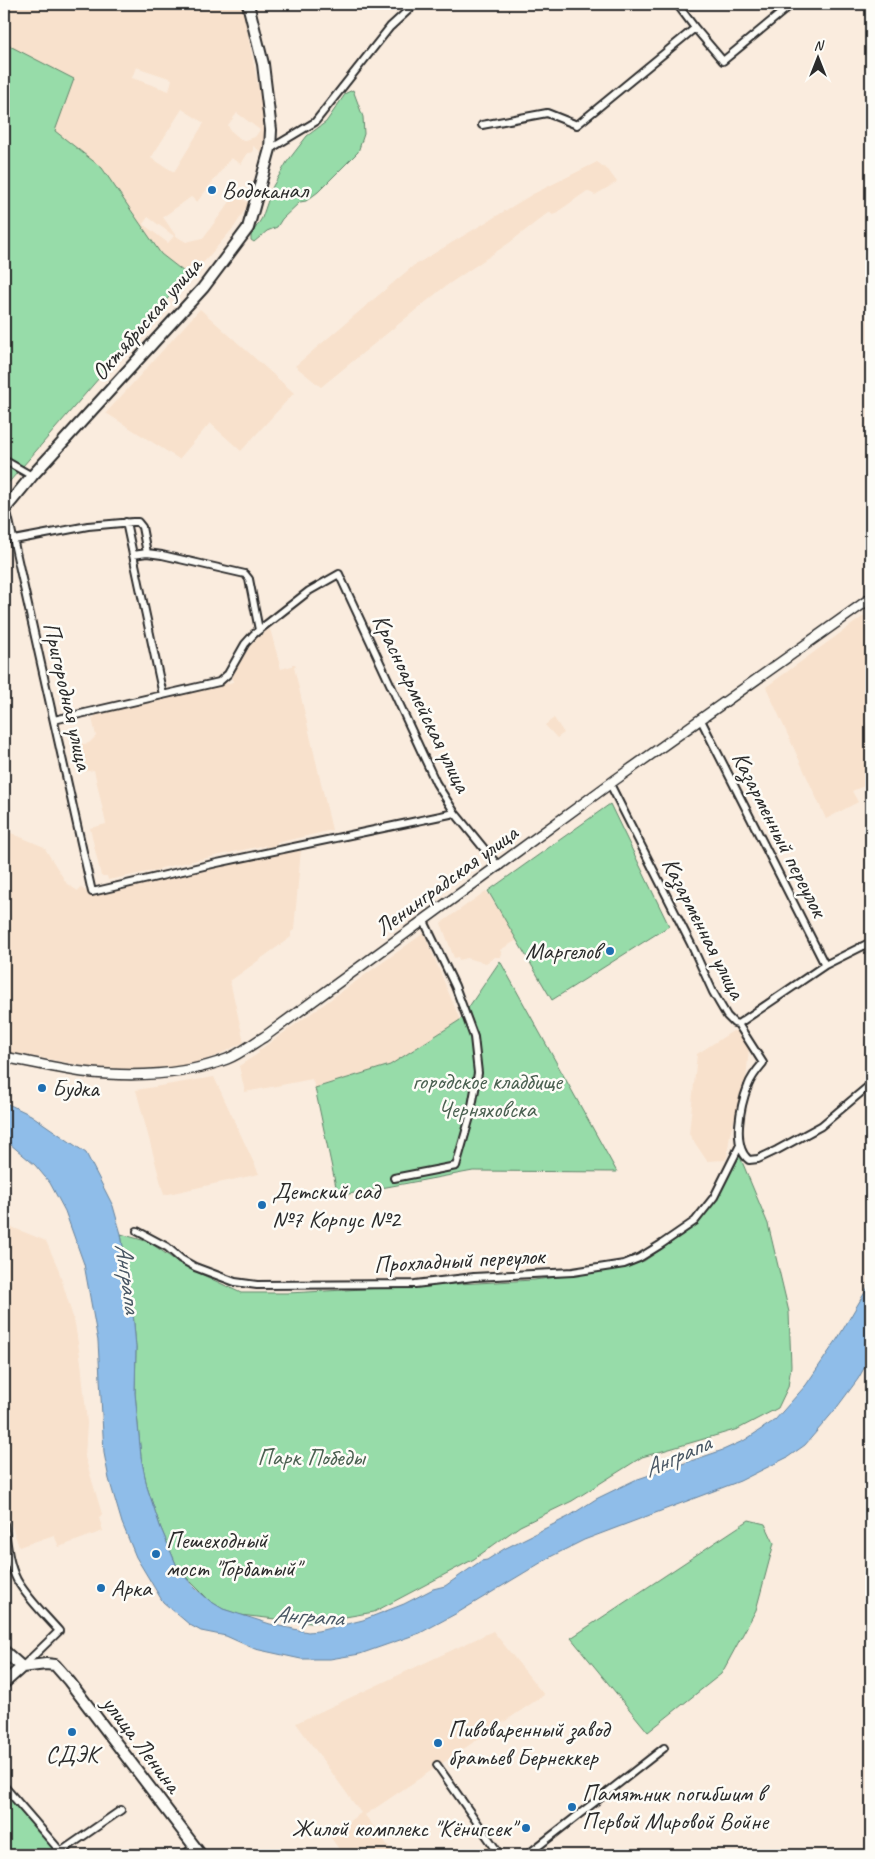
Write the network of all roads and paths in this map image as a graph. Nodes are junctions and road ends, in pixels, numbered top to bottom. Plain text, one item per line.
1 (248, 4) edge
2 (415, 4) edge
3 (677, 4) edge
4 (792, 4) edge
5 (696, 28) junction
6 (482, 125) dead end
7 (270, 149) junction
8 (4, 460) edge
9 (32, 476) junction
10 (5, 509) edge
11 (126, 522) junction
12 (14, 540) junction
13 (147, 553) junction
14 (133, 555) junction
15 (871, 598) edge
16 (259, 630) junction
17 (163, 695) junction
18 (54, 720) junction
19 (702, 720) junction
20 (610, 784) junction
21 (455, 813) junction
22 (498, 867) junction
23 (424, 921) junction
24 (871, 942) edge
25 (825, 964) junction
26 (738, 1024) junction
27 (4, 1057) edge
28 (871, 1084) edge
29 (740, 1145) junction
30 (394, 1178) dead end
31 (137, 1231) dead end
32 (4, 1524) edge
33 (4, 1651) edge
34 (22, 1667) junction
35 (4, 1683) edge
36 (664, 1748) dead end
37 (437, 1765) dead end
38 (4, 1786) edge
39 (121, 1810) dead end
40 (198, 1851) edge
41 (59, 1854) edge
42 (183, 1855) edge
43 (500, 1855) edge
44 (527, 1855) edge

1 - 7 main road, Октябрьская улица
2 - 7 street
3 - 5 street
4 - 5 street
5 - 6 street
7 - 9 main road, Октябрьская улица
8 - 9 street
9 - 10 main road, Октябрьская улица
10 - 12 street, Пригородная улица
11 - 12 street
11 - 13 street
11 - 14 street
12 - 18 street, Пригородная улица
13 - 14 street
13 - 16 street
14 - 17 street
15 - 19 street, Ленинградская улица
16 - 17 street
16 - 21 street, Красноармейская улица
17 - 18 street
18 - 21 street, Пригородная улица
19 - 20 street, Ленинградская улица
19 - 25 street, Казарменный переулок
20 - 22 street, Ленинградская улица
20 - 26 street, Казарменная улица
21 - 22 street, Красноармейская улица
22 - 23 street, Ленинградская улица
23 - 27 street, Ленинградская улица
23 - 30 street
24 - 25 street, Казарменная улица
25 - 26 street, Казарменная улица
26 - 29 street
28 - 29 street
29 - 31 street, Прохладный переулок
32 - 34 street
33 - 34 main road
34 - 35 main road
34 - 40 main road, улица Ленина
36 - 44 street
37 - 43 street
38 - 41 street
39 - 41 street
40 - 42 street

